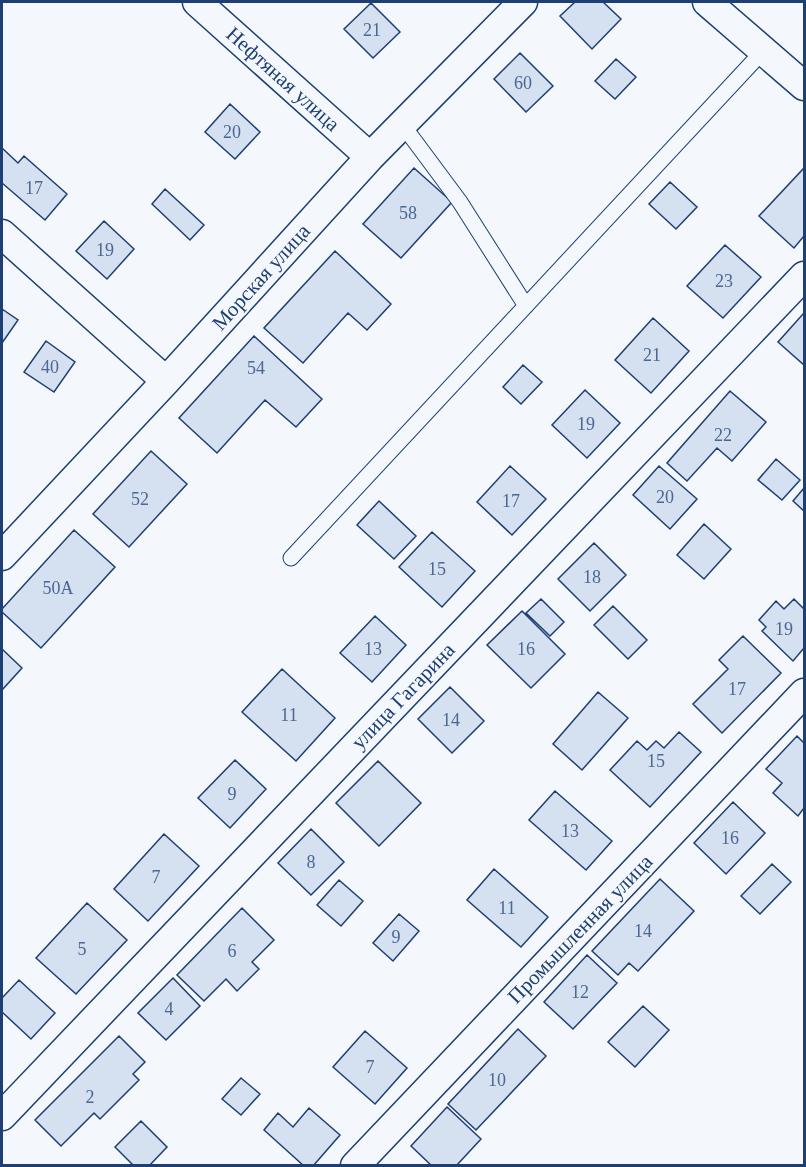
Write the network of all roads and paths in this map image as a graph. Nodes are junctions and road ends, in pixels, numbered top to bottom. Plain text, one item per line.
1 (196, 2) edge
2 (523, 2) edge
3 (706, 2) edge
4 (763, 51) junction
5 (804, 86) edge
6 (402, 124) junction
7 (370, 157) junction
8 (2, 234) edge
9 (804, 276) edge
10 (526, 306) junction
11 (166, 381) junction
12 (2, 556) edge
13 (291, 558) dead end
14 (804, 693) edge
15 (2, 1116) edge
16 (355, 1166) edge

1 - 7 street, Нефтяная улица
2 - 6 street, Морская улица
3 - 4 street
4 - 5 street
4 - 10 lane
6 - 7 street, Морская улица
6 - 10 lane
7 - 11 street, Морская улица
8 - 11 street
9 - 15 street, улица Гагарина
10 - 13 lane
11 - 12 street, Морская улица
14 - 16 street, Промышленная улица

